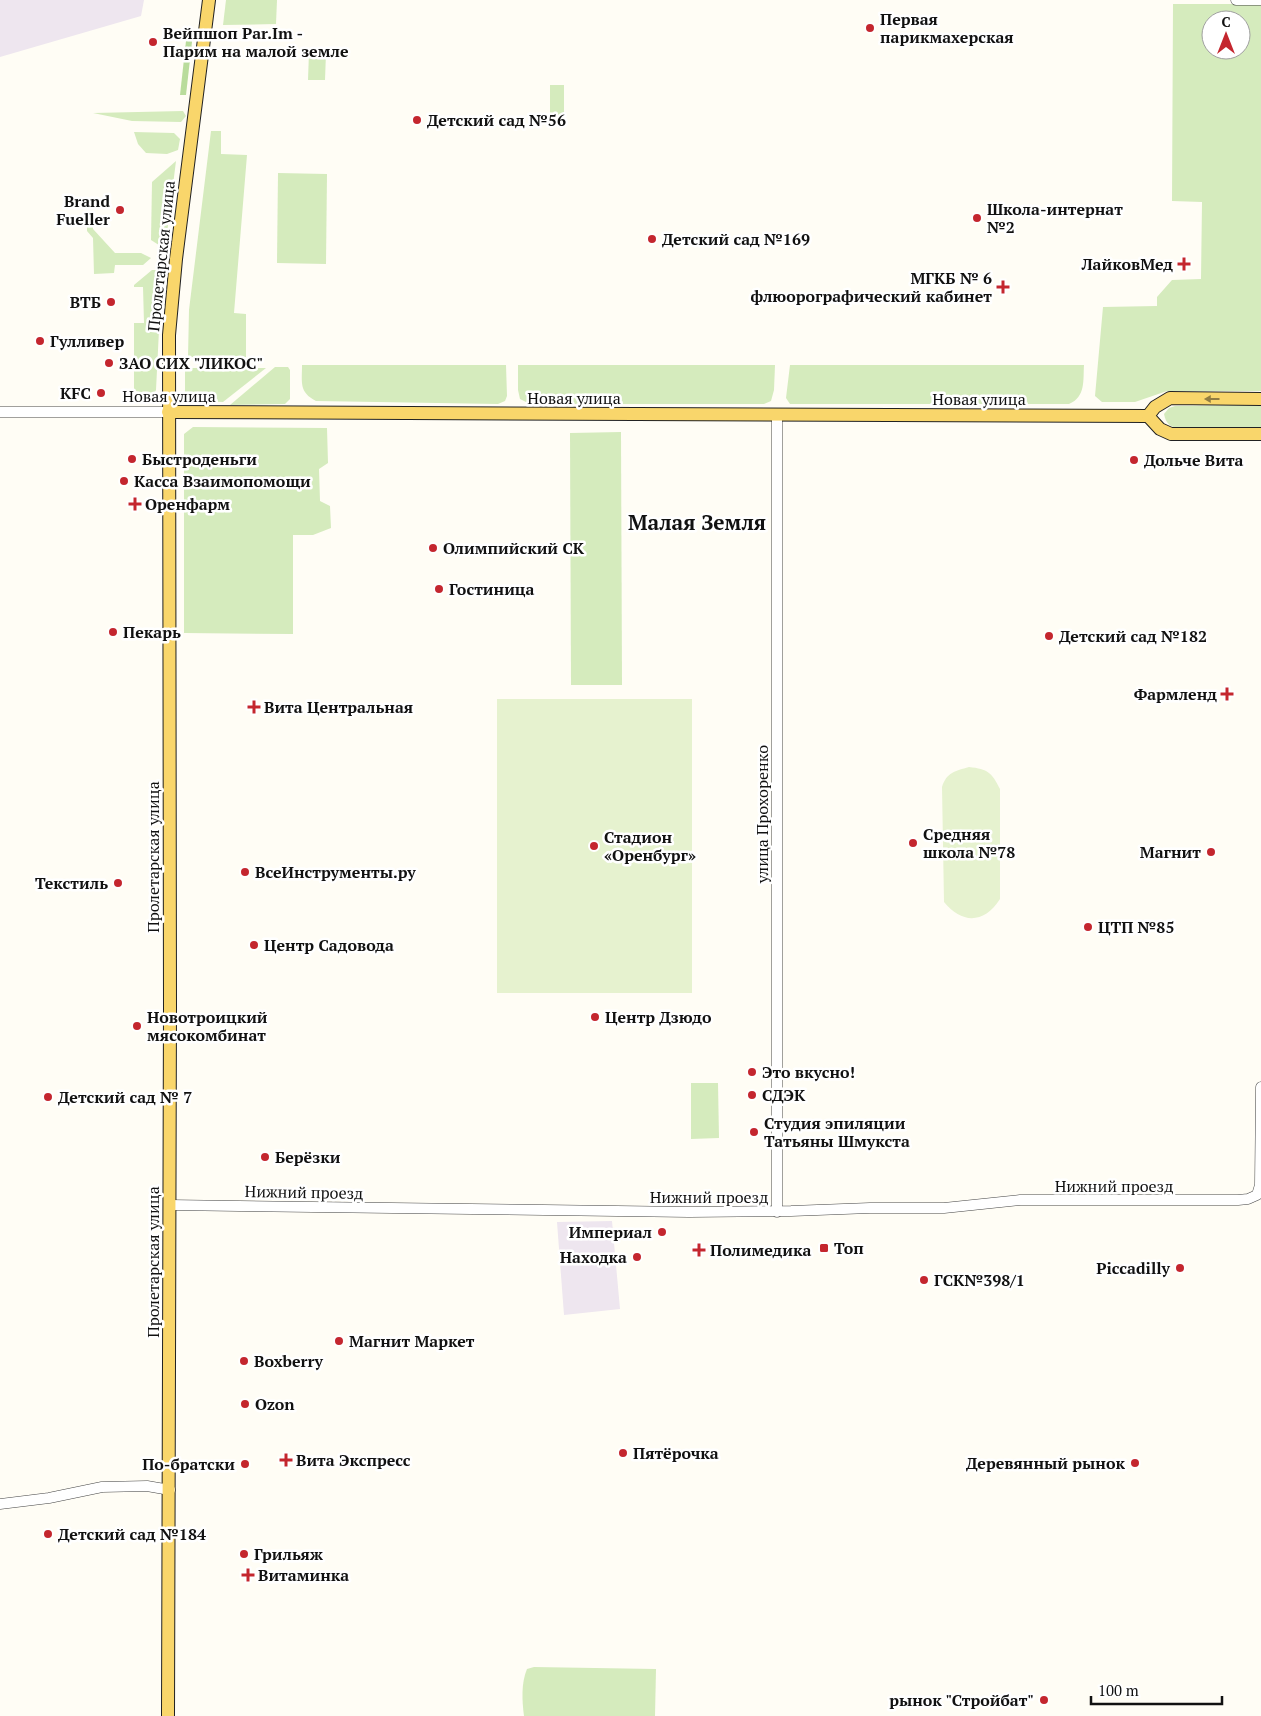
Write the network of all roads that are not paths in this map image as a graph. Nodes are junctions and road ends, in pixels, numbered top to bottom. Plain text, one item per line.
1 (208, 0) edge
2 (1236, 0) edge
3 (1261, 0) edge
4 (1261, 399) edge
5 (0, 412) edge
6 (168, 412) junction
7 (777, 416) junction
8 (1148, 416) junction
9 (1261, 434) edge
10 (1261, 1087) edge
11 (170, 1205) junction
12 (777, 1212) junction
13 (170, 1490) junction
14 (0, 1504) edge
15 (168, 1716) edge

1 - 6 main road, Пролетарская улица
2 - 3 street
4 -> 8 main road
5 - 6 street, Новая улица
6 - 7 main road, Новая улица
6 - 11 main road, Пролетарская улица
7 - 8 main road, Новая улица
7 - 12 street, улица Прохоренко
8 - 9 main road
10 - 12 street, Нижний проезд
11 - 12 street, Нижний проезд
11 - 13 main road, Пролетарская улица
13 - 14 street
13 - 15 main road, Пролетарская улица

